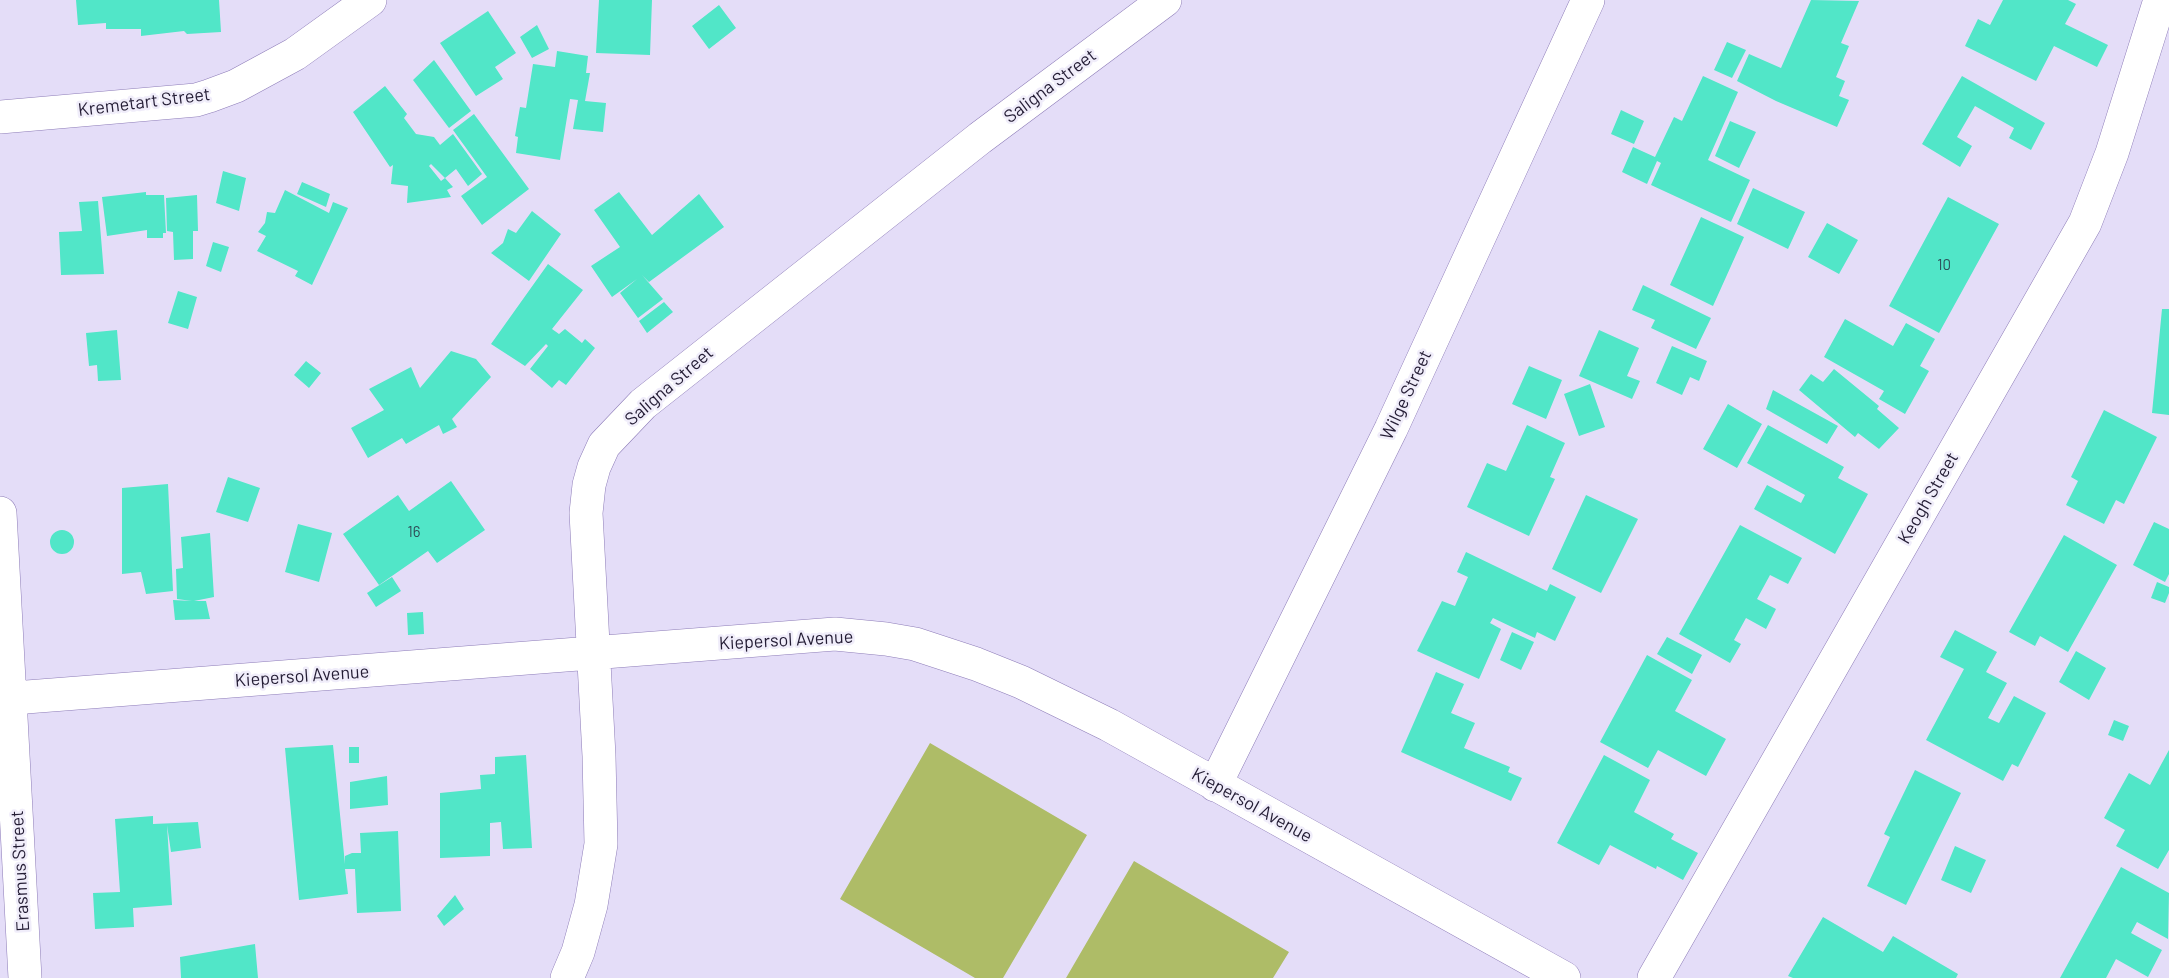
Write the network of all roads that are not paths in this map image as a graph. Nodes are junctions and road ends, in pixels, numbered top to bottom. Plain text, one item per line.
1 (370, 0) edge
2 (1166, 0) edge
3 (1588, 0) edge
4 (2160, 0) edge
5 (0, 117) edge
6 (0, 513) edge
7 (592, 653) junction
8 (6, 698) edge
9 (1215, 785) junction
10 (25, 978) edge
11 (567, 978) edge
12 (1564, 978) edge
13 (1654, 978) edge

1 - 5 street, Kremetart Street
2 - 7 street, Saligna Street
3 - 9 street, Wilge Street
4 - 13 street, Keogh Street
6 - 8 street, Erasmus Street
7 - 8 street, Kiepersol Avenue
7 - 9 street, Kiepersol Avenue
7 - 11 street, Saligna Street
8 - 10 street, Erasmus Street
9 - 12 street, Kiepersol Avenue

